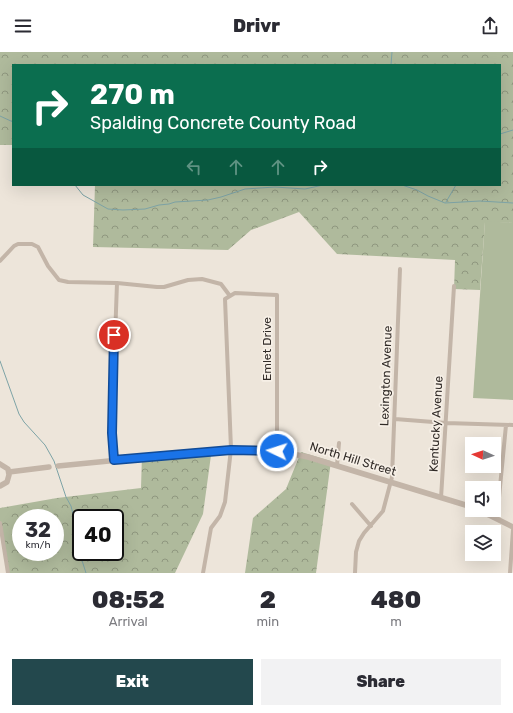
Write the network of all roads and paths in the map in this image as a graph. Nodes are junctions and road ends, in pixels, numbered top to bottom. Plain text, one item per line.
1 (0, 261) edge
2 (400, 270) dead end
3 (117, 283) junction
4 (454, 286) dead end
5 (230, 296) junction
6 (395, 418) junction
7 (446, 423) junction
8 (506, 425) junction
9 (513, 425) edge
10 (339, 443) dead end
11 (231, 450) junction
12 (277, 451) junction
13 (114, 460) junction
14 (0, 464) edge
15 (337, 465) junction
16 (58, 466) joint
17 (49, 467) joint
18 (9, 472) junction
19 (391, 482) junction
20 (0, 486) edge
21 (441, 498) junction
22 (352, 504) dead end
23 (465, 505) edge
24 (497, 518) joint
25 (0, 523) edge
26 (371, 526) junction
27 (513, 528) edge
28 (8, 573) edge
29 (203, 573) edge
30 (355, 573) edge
31 (510, 573) edge

1 - 3 street
2 - 6 street, Lexington Avenue
3 - 5 street
3 - 13 street
4 - 7 street, Kentucky Avenue
5 - 11 street
5 - 12 street, Emlet Drive
6 - 7 street
6 - 19 street, Lexington Avenue
7 - 8 street
7 - 21 street, Kentucky Avenue
8 - 9 street
8 - 24 street
10 - 15 street
11 - 12 street, North Hill Street
11 - 13 street, North Hill Street
11 - 29 street
12 - 15 street, North Hill Street
13 - 16 street, North Hill Street
14 - 18 street
15 - 19 street, North Hill Street
16 - 17 street, North Hill Street
17 - 18 street, North Hill Street
18 - 20 street
19 - 21 street, North Hill Street
19 - 26 street, Lexington Avenue
21 - 23 street, North Hill Street
22 - 26 street
24 - 27 street
25 - 28 street
26 - 30 street, Lexington Avenue
27 - 31 street

